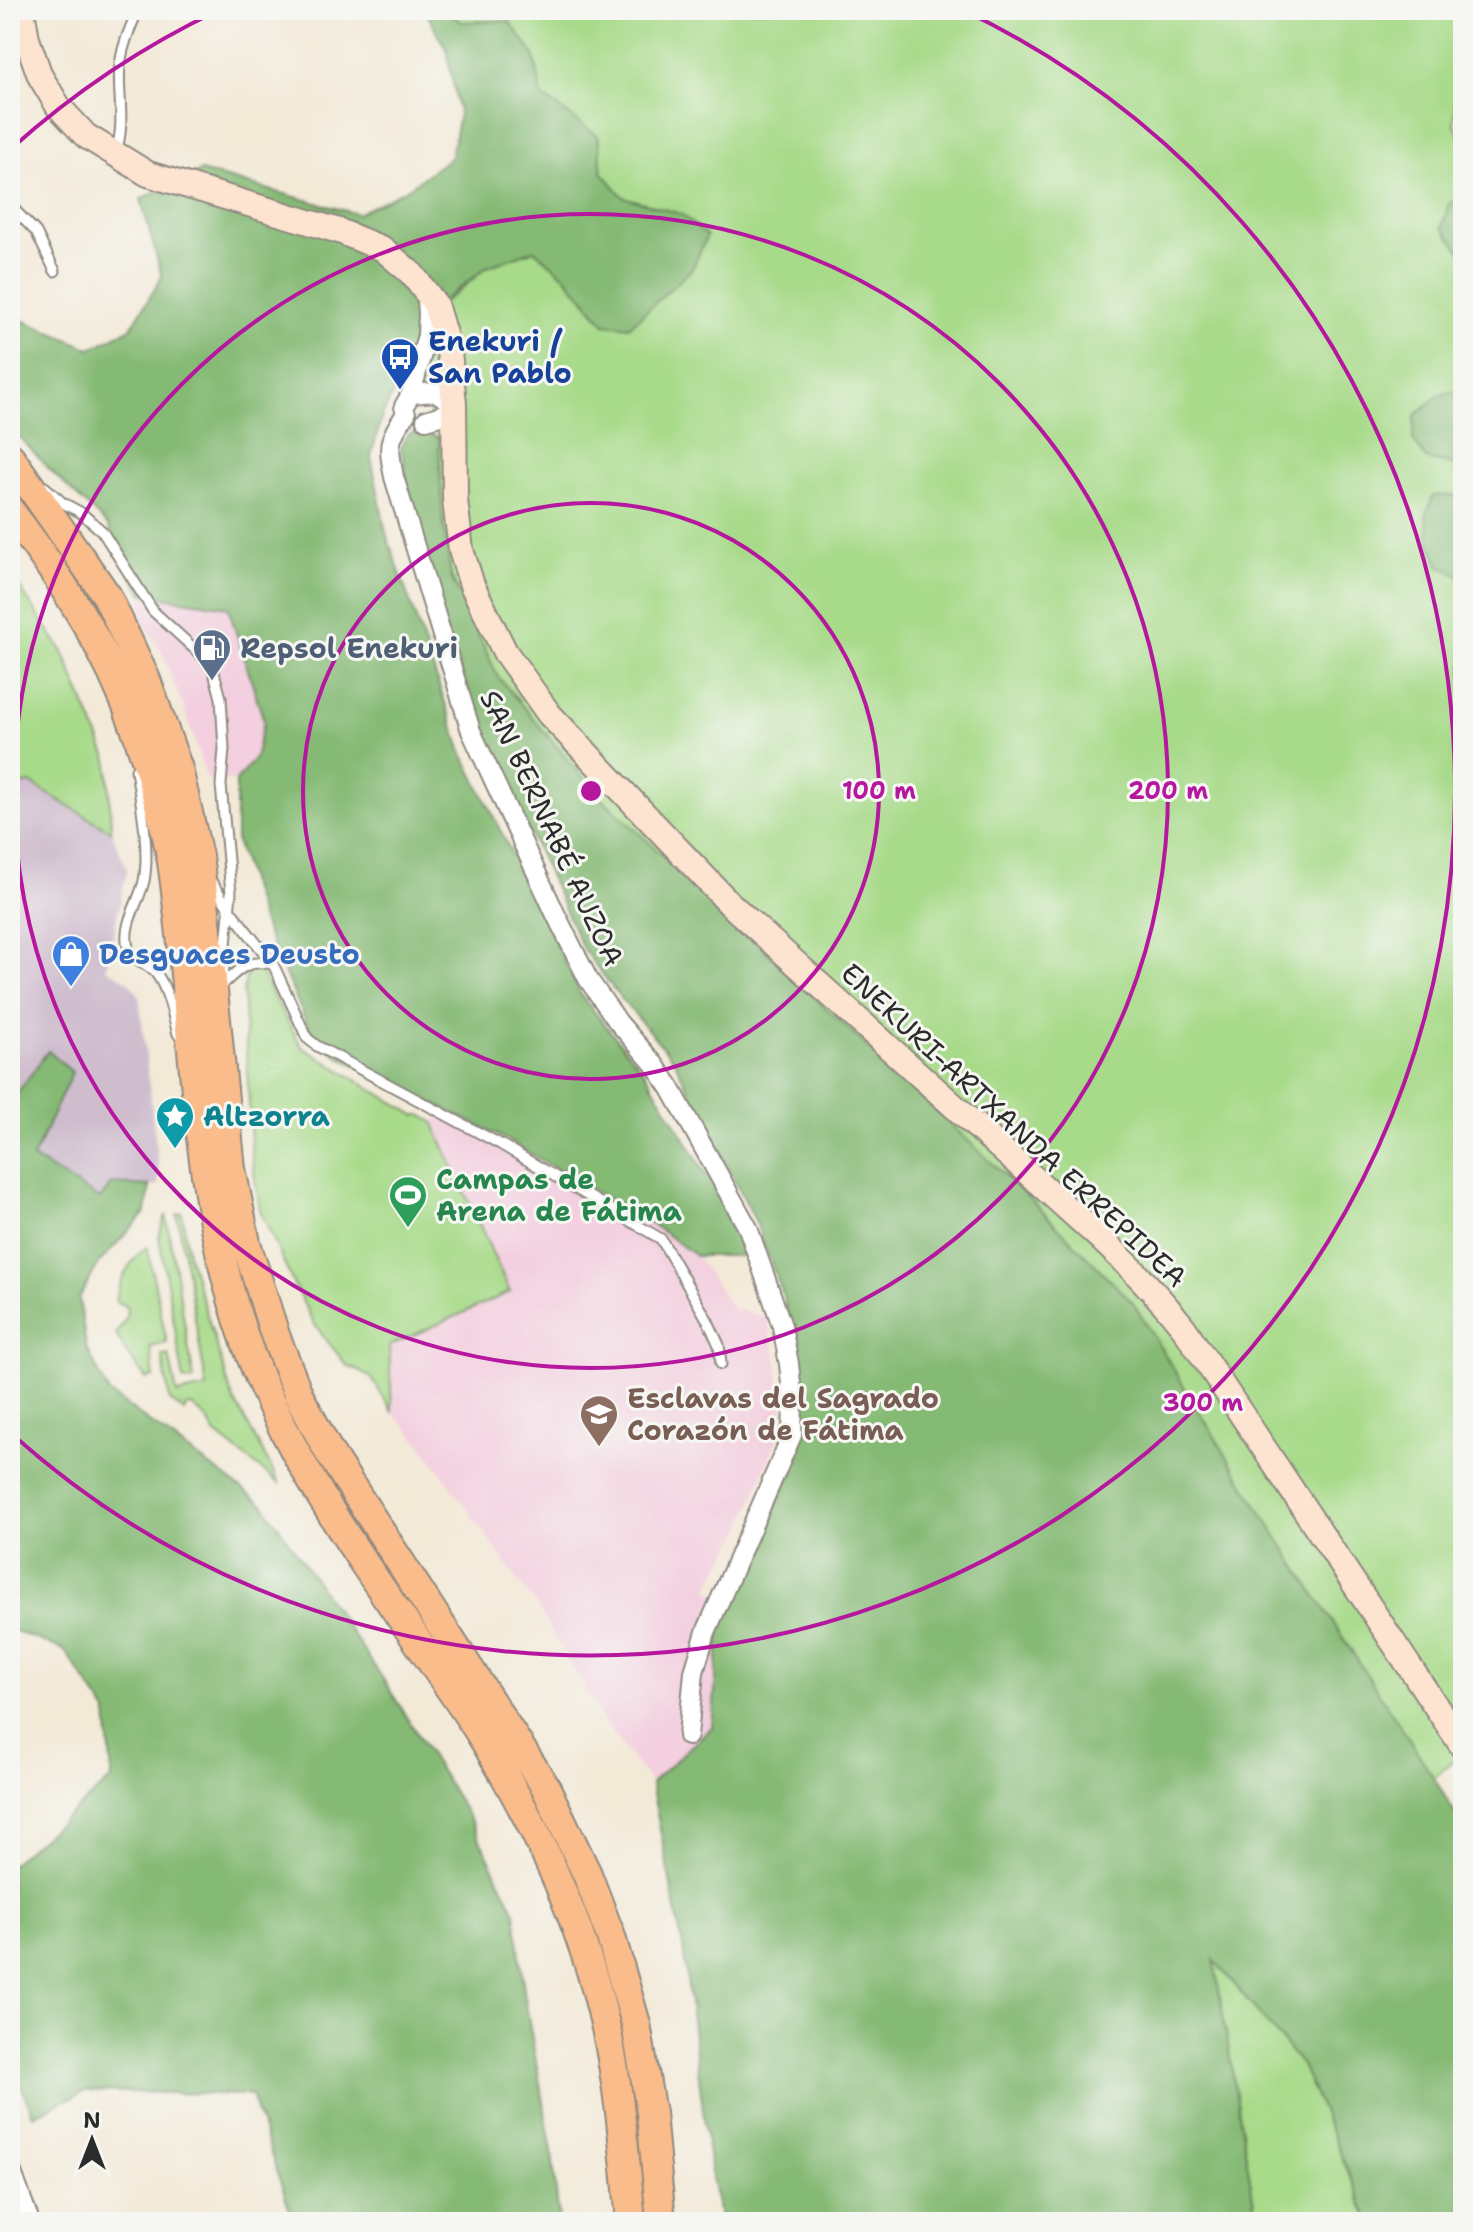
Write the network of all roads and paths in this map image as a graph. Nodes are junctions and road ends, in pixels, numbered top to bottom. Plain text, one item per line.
1 (22, 10) edge
2 (138, 10) edge
3 (115, 154) junction
4 (10, 205) edge
5 (55, 271) dead end
6 (425, 289) junction
7 (411, 394) junction
8 (454, 404) junction
9 (406, 414) junction
10 (426, 420) junction
11 (454, 434) junction
12 (10, 456) edge
13 (10, 511) edge
14 (128, 708) junction
15 (198, 856) junction
16 (230, 910) junction
17 (273, 964) junction
18 (218, 993) junction
19 (194, 1086) junction
20 (721, 1364) dead end
21 (688, 1736) dead end
22 (1463, 1747) edge
23 (10, 2167) edge
24 (30, 2222) edge
25 (631, 2222) edge
26 (661, 2222) edge

1 - 3 street
2 - 3 lane
3 - 6 street
4 - 5 lane
6 - 7 street, SAN BERNABÉ AUZOA
6 - 8 street, ENEKURI-ARTXANDA ERREPIDEA
7 - 8 street
7 - 9 street, SAN BERNABÉ AUZOA
8 - 10 street
8 - 11 street, ENEKURI-ARTXANDA ERREPIDEA
9 - 10 street
9 - 21 street, SAN BERNABÉ AUZOA
10 - 11 street
11 - 22 street, ENEKURI-ARTXANDA ERREPIDEA
12 - 15 main road
12 - 16 lane
13 - 14 main road
14 - 19 main road
14 - 19 lane
15 - 16 lane
15 - 18 main road
16 - 17 lane
16 - 18 lane
17 - 18 lane
17 - 20 lane
18 - 26 main road
19 - 25 main road
23 - 24 street

